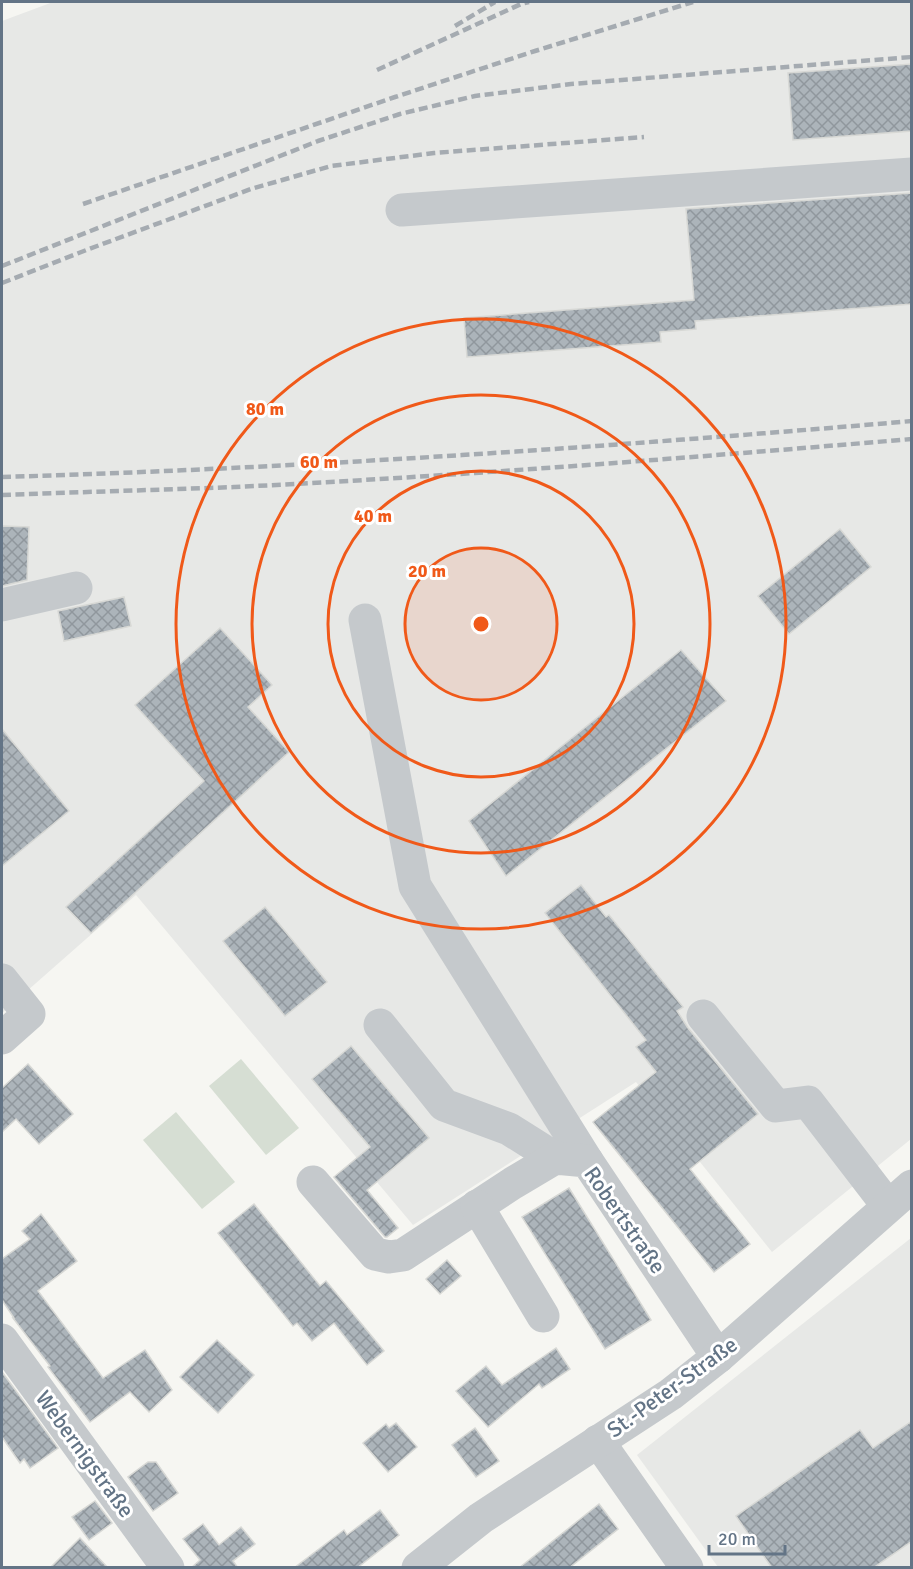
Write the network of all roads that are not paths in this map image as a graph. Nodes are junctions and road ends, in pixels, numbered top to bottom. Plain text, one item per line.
1 (912, 174) edge
2 (402, 210) dead end
3 (76, 588) dead end
4 (2, 604) edge
5 (364, 620) dead end
6 (2, 980) edge
7 (703, 1016) dead end
8 (380, 1026) dead end
9 (2, 1038) edge
10 (571, 1159) junction
11 (314, 1182) dead end
12 (900, 1196) edge
13 (477, 1206) junction
14 (543, 1316) dead end
15 (2, 1340) edge
16 (718, 1357) junction
17 (598, 1441) junction
18 (168, 1568) edge
19 (418, 1568) edge
20 (687, 1568) edge

1 - 2 street
3 - 4 street
5 - 10 street
6 - 9 street
7 - 12 street
8 - 10 street
10 - 13 street, Robertstraße
10 - 16 street, Robertstraße
11 - 13 street, Robertstraße
12 - 16 street, St.-Peter-Straße
13 - 14 street
15 - 18 street, Webernigstraße
16 - 17 street, St.-Peter-Straße
17 - 19 street, St.-Peter-Straße
17 - 20 street

